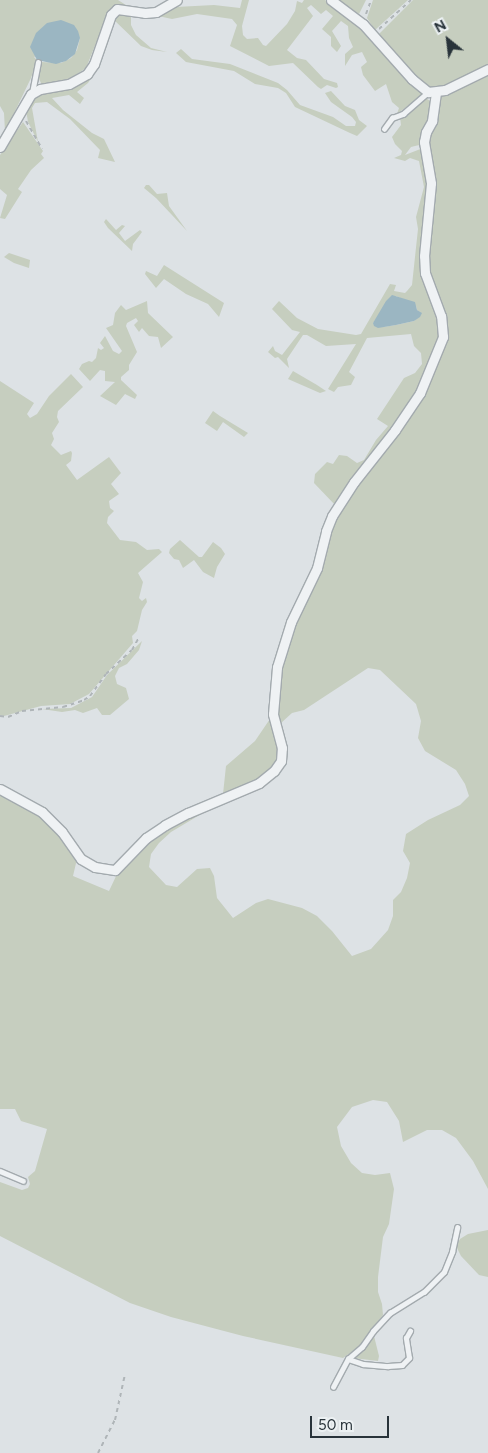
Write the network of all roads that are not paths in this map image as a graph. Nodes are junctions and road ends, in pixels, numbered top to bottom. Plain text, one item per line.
1 (177, 0) edge
2 (331, 0) edge
3 (38, 63) dead end
4 (488, 70) edge
5 (432, 92) junction
6 (32, 94) junction
7 (384, 129) dead end
8 (0, 147) edge
9 (0, 789) edge
10 (0, 1171) edge
11 (23, 1182) dead end
12 (457, 1228) dead end
13 (410, 1331) dead end
14 (348, 1359) junction
15 (333, 1387) dead end

1 - 6 street
2 - 5 street
3 - 6 lane
4 - 5 street
5 - 7 lane
5 - 9 street
6 - 8 street
10 - 11 lane
12 - 14 lane
13 - 14 lane
14 - 15 lane

